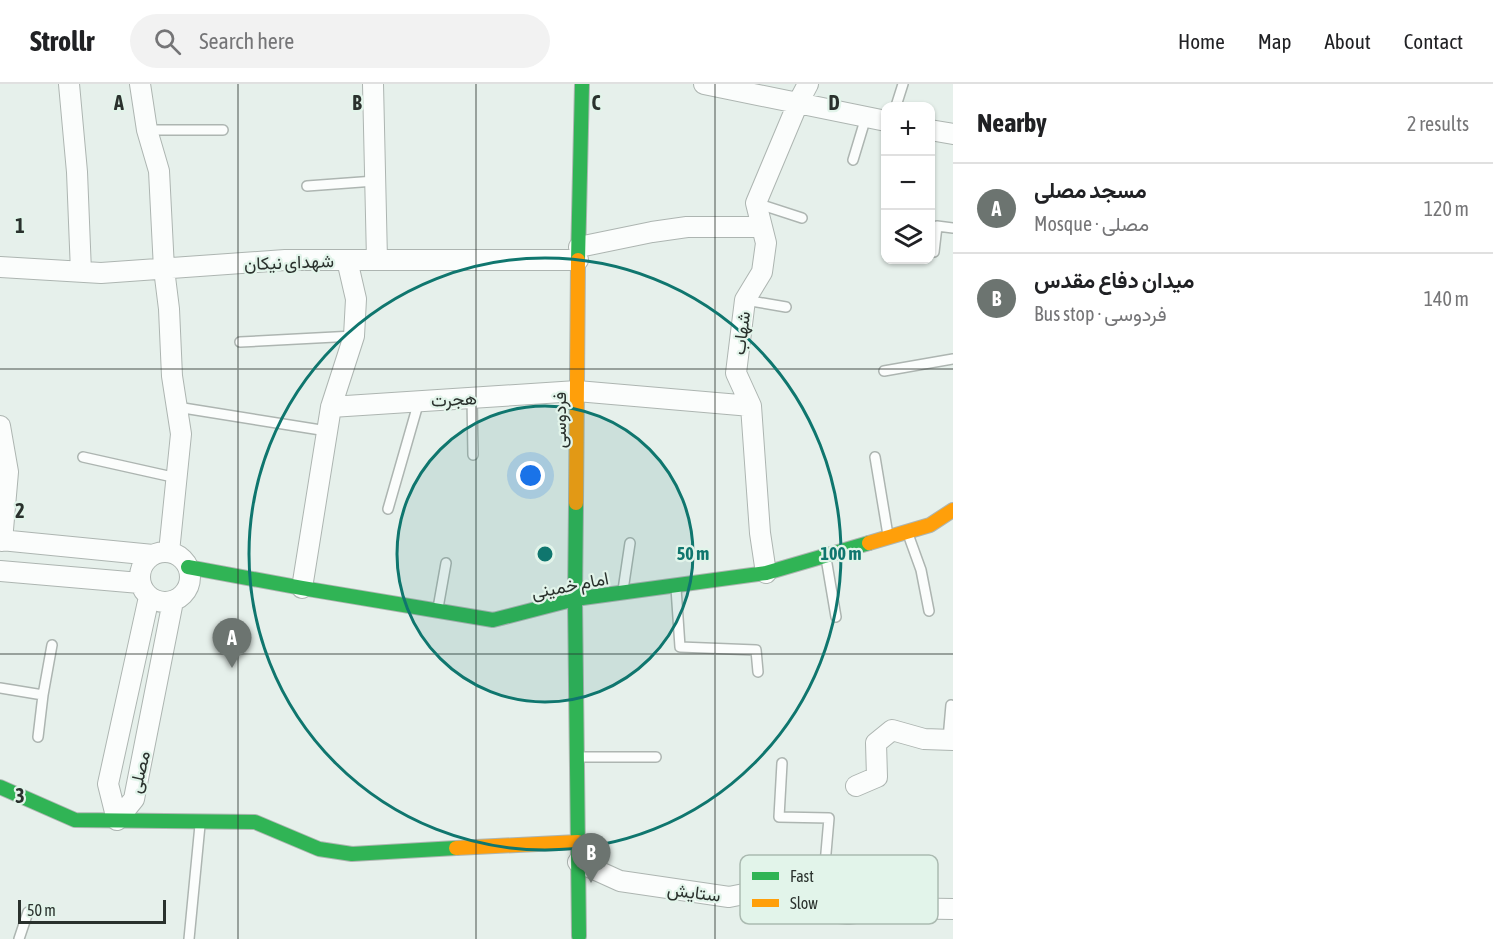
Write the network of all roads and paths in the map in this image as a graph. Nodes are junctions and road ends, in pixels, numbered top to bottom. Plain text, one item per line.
1 (69, 84) edge
2 (140, 84) edge
3 (373, 84) edge
4 (582, 84) edge
5 (704, 84) edge
6 (808, 84) edge
7 (903, 84) edge
8 (897, 102) edge
9 (798, 103) junction
10 (876, 119) edge
11 (147, 130) junction
12 (223, 130) dead end
13 (935, 131) edge
14 (953, 134) edge
15 (853, 160) dead end
16 (375, 181) junction
17 (307, 186) dead end
18 (756, 202) junction
19 (802, 218) dead end
20 (762, 227) junction
21 (953, 228) edge
22 (935, 243) edge
23 (578, 253) junction
24 (347, 260) junction
25 (377, 260) junction
26 (0, 267) edge
27 (164, 269) junction
28 (81, 272) junction
29 (745, 300) junction
30 (786, 307) dead end
31 (354, 336) junction
32 (240, 342) dead end
33 (953, 359) edge
34 (884, 371) dead end
35 (577, 391) junction
36 (472, 398) junction
37 (419, 401) junction
38 (331, 406) junction
39 (751, 406) junction
40 (177, 407) junction
41 (0, 426) edge
42 (327, 431) junction
43 (473, 455) dead end
44 (83, 457) dead end
45 (875, 457) dead end
46 (177, 478) junction
47 (388, 509) dead end
48 (953, 510) edge
49 (907, 532) junction
50 (888, 537) junction
51 (1, 541) edge
52 (630, 543) dead end
53 (161, 554) junction
54 (826, 555) junction
55 (446, 563) dead end
56 (188, 567) junction
57 (0, 571) edge
58 (766, 573) junction
59 (676, 586) junction
60 (302, 588) junction
61 (145, 590) junction
62 (622, 593) junction
63 (575, 599) junction
64 (173, 601) junction
65 (437, 611) junction
66 (929, 611) dead end
67 (836, 617) dead end
68 (52, 645) dead end
69 (758, 672) dead end
70 (0, 688) edge
71 (43, 694) junction
72 (951, 705) dead end
73 (38, 736) dead end
74 (950, 740) edge
75 (577, 757) junction
76 (656, 757) dead end
77 (782, 763) dead end
78 (856, 786) dead end
79 (0, 787) edge
80 (117, 820) junction
81 (200, 821) junction
82 (578, 842) junction
83 (826, 855) edge
84 (578, 862) junction
85 (740, 895) edge
86 (938, 909) edge
87 (953, 909) edge
88 (28, 912) dead end
89 (573, 937) edge
90 (19, 939) edge
91 (189, 939) edge
92 (594, 939) edge

1 - 28 street
2 - 11 street
3 - 16 street
4 - 23 street, فردوسی
5 - 9 street
6 - 9 street
7 - 8 lane
9 - 10 street
9 - 18 street
10 - 15 lane
11 - 12 lane
11 - 27 street
13 - 14 street
16 - 17 lane
16 - 25 street
18 - 19 lane
18 - 20 street, شهاب
20 - 23 street, شهدای نیکان
20 - 29 street, شهاب
21 - 22 lane
23 - 25 street, شهدای نیکان
23 - 35 street, فردوسی
24 - 25 street, شهدای نیکان
24 - 27 street, شهدای نیکان
24 - 31 street
26 - 28 street, شهدای نیکان
27 - 28 street, شهدای نیکان
27 - 40 street
29 - 30 lane
29 - 39 street, شهاب
31 - 32 lane
31 - 38 street
33 - 34 lane
35 - 36 street, هجرت
35 - 39 street, هجرت
35 - 63 street, فردوسی
36 - 37 street, هجرت
36 - 43 lane
37 - 38 street, هجرت
37 - 47 lane
38 - 42 street
39 - 58 street, شهاب
40 - 42 lane
40 - 46 street
41 - 51 street
42 - 60 street
44 - 46 lane
45 - 50 lane
46 - 53 street
48 - 49 street, امام خمینی
49 - 50 street, امام خمینی
49 - 66 lane
50 - 54 street, امام خمینی
51 - 53 street
52 - 62 lane
53 - 56 street
53 - 61 street
54 - 58 street, امام خمینی
54 - 67 lane
55 - 65 lane
56 - 60 street, امام خمینی
56 - 64 street
57 - 61 street
58 - 59 street, امام خمینی
59 - 62 street, امام خمینی
59 - 69 lane
60 - 65 street, امام خمینی
61 - 64 street
61 - 80 street, مصلی
62 - 63 street, امام خمینی
63 - 65 street, امام خمینی
63 - 75 street, فردوسی
64 - 80 street, مصلی
68 - 71 lane
70 - 71 lane
71 - 73 lane
72 - 74 lane
74 - 78 street
75 - 76 lane
75 - 82 street, فردوسی
77 - 83 lane
79 - 80 street
80 - 81 street
81 - 82 street
81 - 91 lane
82 - 84 street, فردوسی
84 - 85 street, ستایش
84 - 89 street, فردوسی
86 - 87 street, ستایش
88 - 90 lane
89 - 92 street

